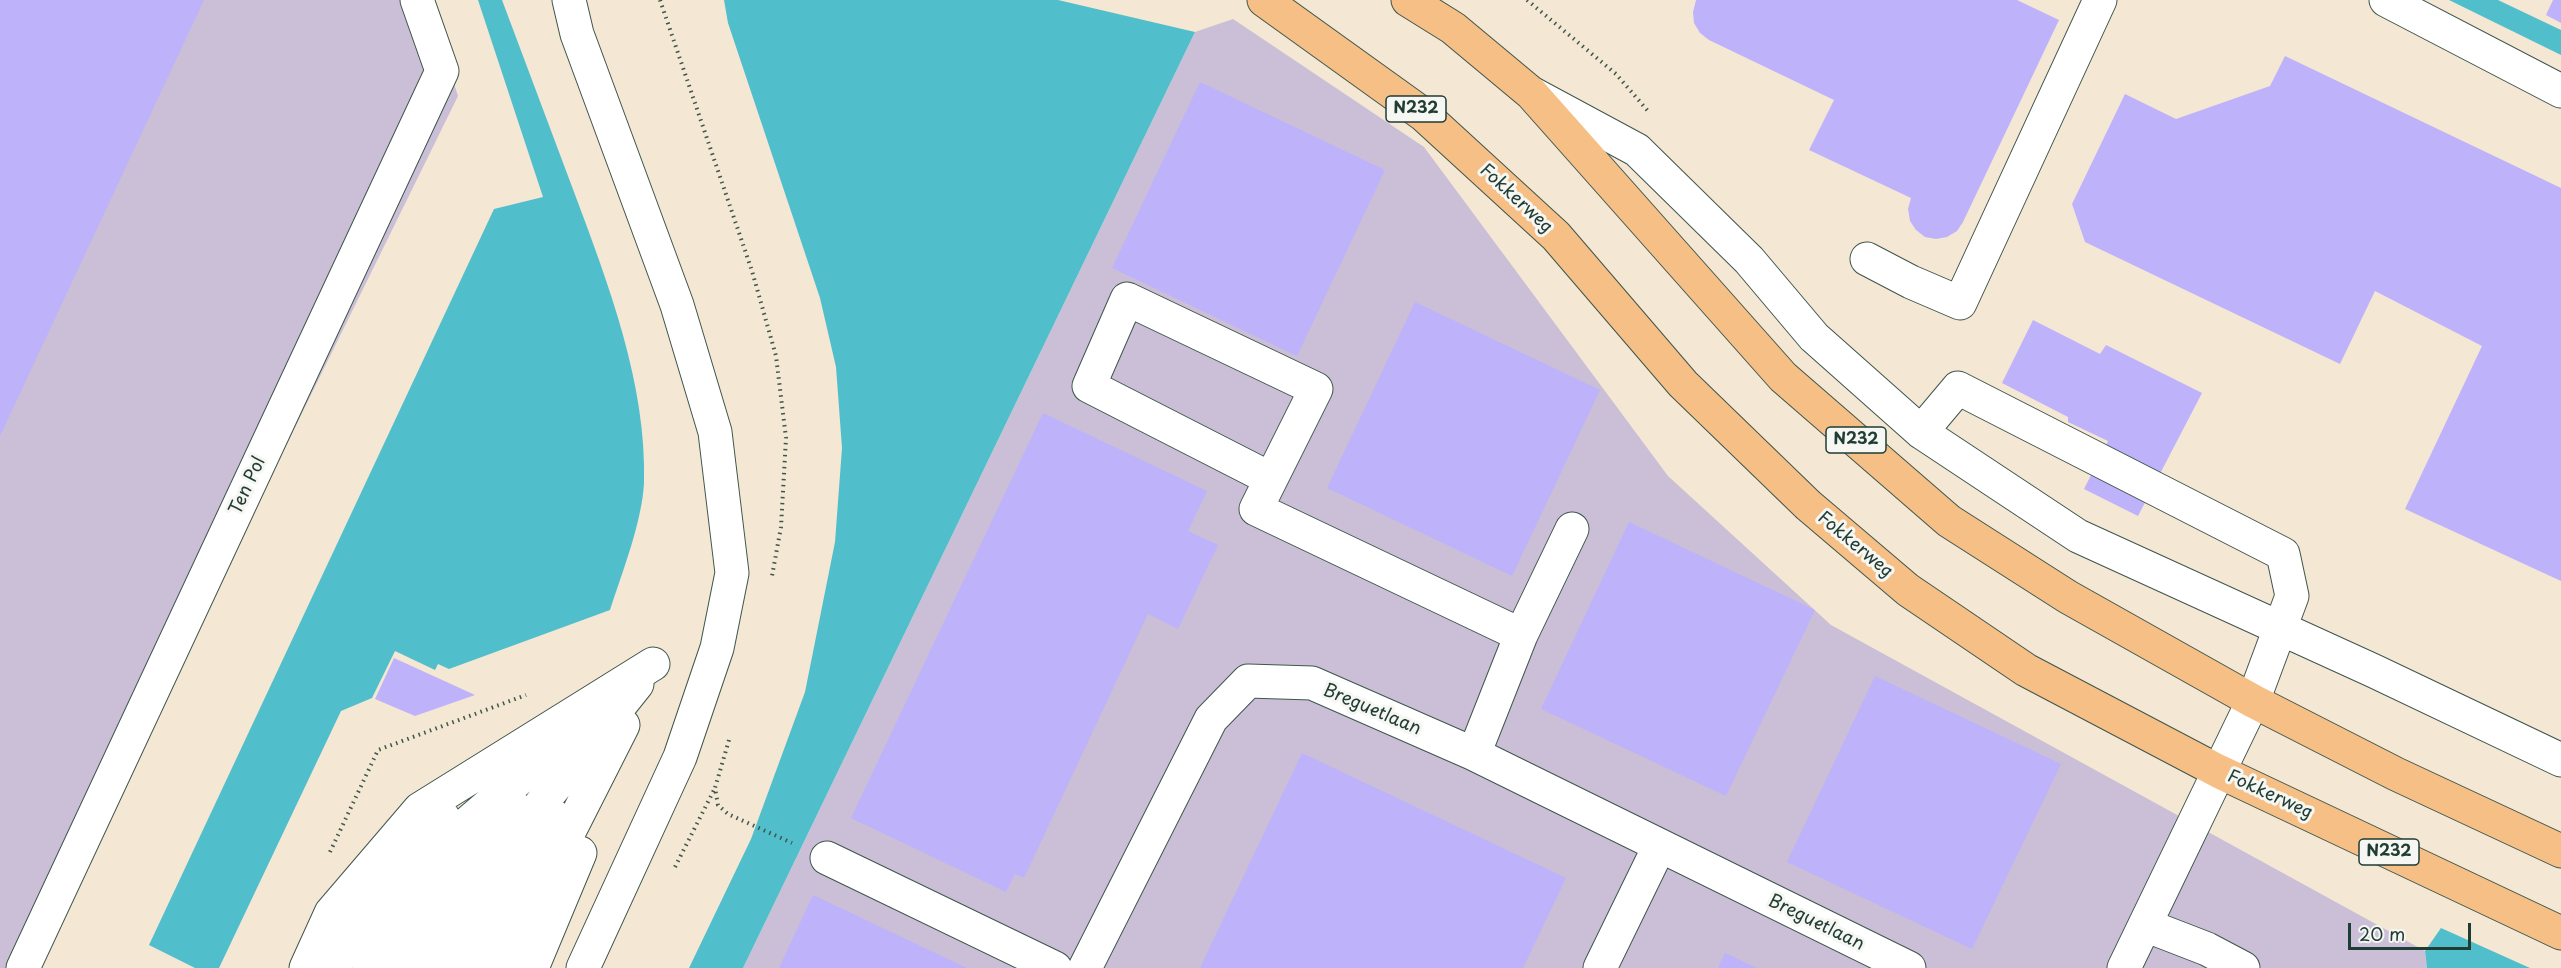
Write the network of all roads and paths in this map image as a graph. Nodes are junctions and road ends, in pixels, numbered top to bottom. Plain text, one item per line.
1 (417, 0) edge
2 (569, 0) edge
3 (1264, 0) edge
4 (1408, 0) edge
5 (2100, 0) edge
6 (2386, 0) edge
7 (2561, 91) edge
8 (1531, 93) junction
9 (1867, 259) dead end
10 (1921, 432) junction
11 (1271, 479) junction
12 (1572, 529) dead end
13 (2280, 628) junction
14 (1521, 635) junction
15 (653, 664) junction
16 (2253, 701) junction
17 (1474, 754) junction
18 (2561, 760) edge
19 (2218, 771) junction
20 (728, 814) dead end
21 (1659, 847) junction
22 (2561, 851) edge
23 (827, 858) joint
24 (2145, 925) junction
25 (2561, 933) edge
26 (23, 968) edge
27 (306, 968) edge
28 (334, 968) edge
29 (369, 968) edge
30 (399, 968) edge
31 (434, 968) edge
32 (467, 968) edge
33 (500, 968) edge
34 (532, 968) edge
35 (584, 968) edge
36 (1055, 968) edge
37 (1085, 968) edge
38 (1600, 968) edge
39 (1909, 968) edge
40 (2124, 968) edge
41 (2243, 968) edge

1 - 26 street, Ten Pol
2 - 35 street
3 - 19 main road, Fokkerweg / N232
4 - 8 main road, N232
5 - 9 street
6 - 7 street
8 - 10 street
8 - 16 main road, N232
10 - 13 street
10 - 13 street
11 - 11 street
11 - 14 street
12 - 14 street
13 - 16 street
13 - 18 street
14 - 17 street
15 - 27 street
15 - 28 street
15 - 29 street
15 - 30 street
15 - 31 street
15 - 32 street
15 - 33 street
15 - 34 street
16 - 19 street
16 - 22 main road, N232
17 - 21 street, Breguetlaan
17 - 37 street, Breguetlaan
19 - 24 street
19 - 25 main road, Fokkerweg / N232
20 - 23 path
21 - 38 street
21 - 39 street, Breguetlaan
23 - 36 street
24 - 40 street
24 - 41 street

